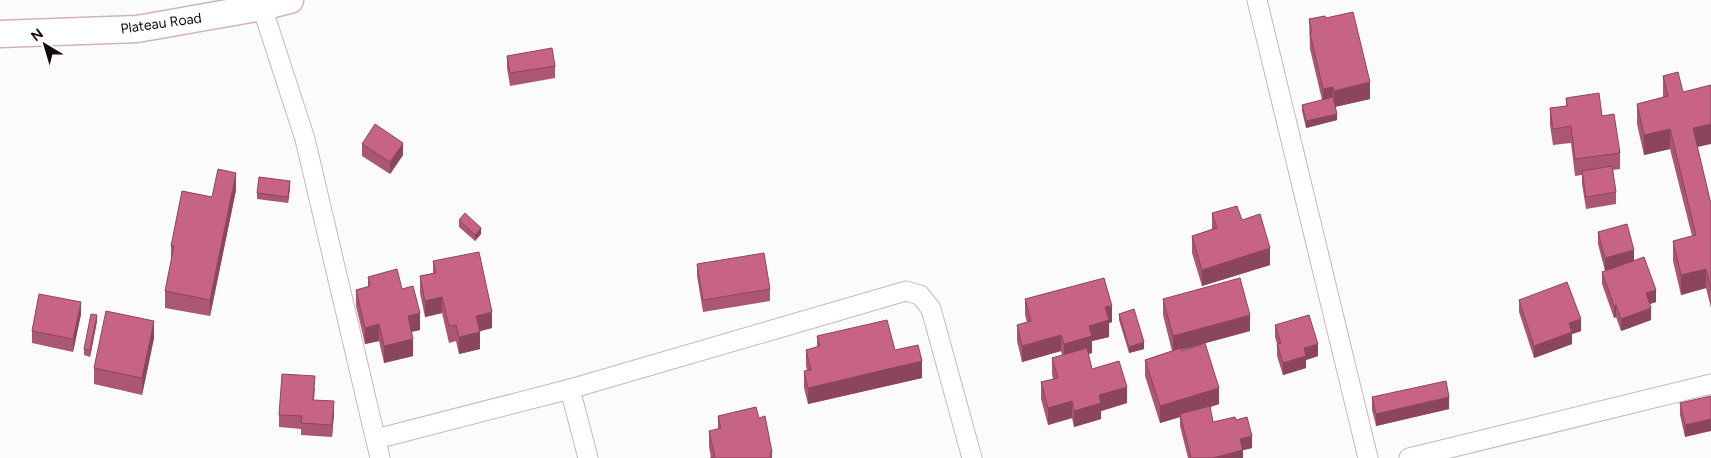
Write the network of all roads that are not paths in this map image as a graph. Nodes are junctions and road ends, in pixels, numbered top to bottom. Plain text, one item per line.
1 (290, 0) edge
2 (1257, 0) edge
3 (262, 7) junction
4 (0, 34) edge
5 (1711, 384) edge
6 (570, 388) junction
7 (376, 439) junction
8 (380, 458) edge
9 (588, 458) edge
10 (972, 458) edge
11 (1368, 458) edge
12 (1409, 458) edge

1 - 3 street, Plateau Road
2 - 11 street
3 - 4 street, Plateau Road
3 - 7 street
5 - 12 street
6 - 7 street
6 - 9 street
6 - 10 street
7 - 8 street

